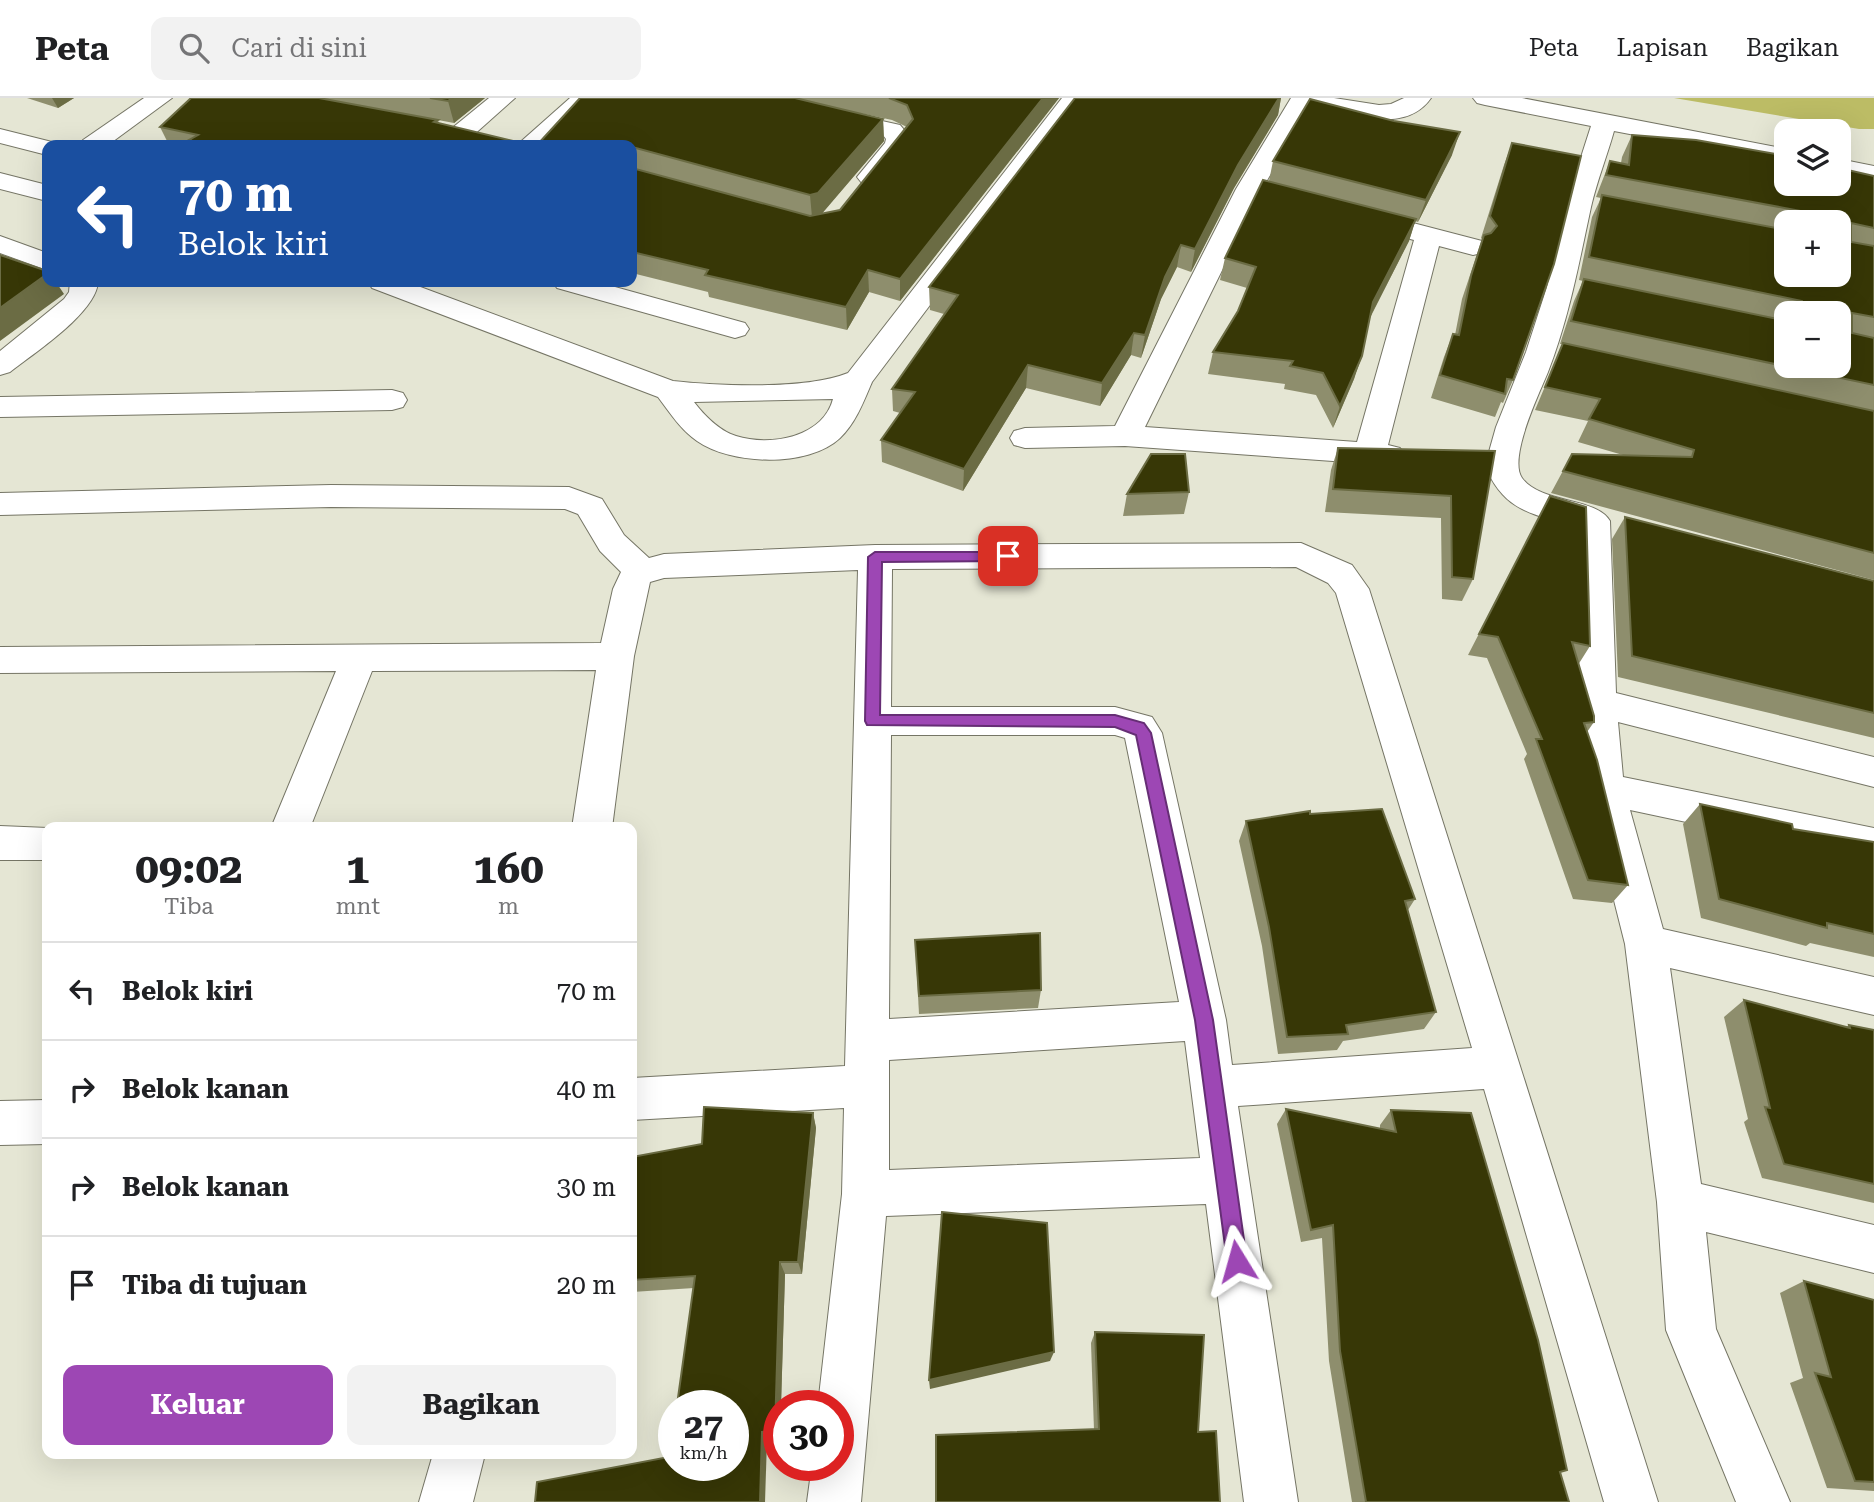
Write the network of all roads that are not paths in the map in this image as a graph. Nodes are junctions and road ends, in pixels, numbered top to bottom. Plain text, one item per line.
1 (160, 98) edge
2 (503, 98) edge
3 (584, 98) edge
4 (746, 98) edge
5 (1074, 98) edge
6 (1419, 98) edge
7 (1485, 98) edge
8 (1302, 101) edge
9 (1382, 106) edge
10 (1605, 121) junction
11 (433, 129) edge
12 (460, 134) junction
13 (0, 136) edge
14 (99, 140) edge
15 (486, 140) edge
16 (535, 140) edge
17 (42, 147) edge
18 (1774, 154) edge
19 (1851, 169) edge
20 (1874, 174) edge
21 (0, 181) edge
22 (42, 192) edge
23 (856, 195) edge
24 (1339, 212) edge
25 (1429, 234) junction
26 (0, 244) edge
27 (1473, 247) dead end
28 (42, 259) edge
29 (84, 287) edge
30 (395, 287) edge
31 (585, 287) edge
32 (735, 329) dead end
33 (0, 366) edge
34 (858, 380) junction
35 (669, 390) junction
36 (392, 400) dead end
37 (0, 407) edge
38 (1125, 436) junction
39 (1024, 438) dead end
40 (1370, 453) junction
41 (1417, 458) edge
42 (0, 504) edge
43 (875, 557) junction
44 (642, 571) junction
45 (616, 656) junction
46 (360, 657) junction
47 (0, 660) edge
48 (1598, 703) junction
49 (872, 721) junction
50 (1874, 772) edge
51 (1605, 789) junction
52 (291, 822) edge
53 (593, 822) edge
54 (0, 843) edge
55 (42, 844) edge
56 (1874, 845) edge
57 (1646, 944) junction
58 (1874, 996) edge
59 (1204, 1020) junction
60 (868, 1041) junction
61 (1500, 1067) junction
62 (867, 1086) junction
63 (1213, 1087) junction
64 (637, 1099) edge
65 (42, 1122) edge
66 (0, 1123) edge
67 (1226, 1180) junction
68 (865, 1194) junction
69 (1680, 1202) junction
70 (1874, 1249) edge
71 (845, 1390) edge
72 (458, 1459) edge
73 (836, 1481) edge
74 (446, 1502) edge
75 (834, 1502) edge
76 (1271, 1502) edge
77 (1631, 1502) edge
78 (1763, 1502) edge

1 - 14 street
2 - 12 street
3 - 16 street
4 - 23 street
5 - 34 street
6 - 9 street
7 - 10 street
8 - 9 street
8 - 38 street
10 - 18 street
10 - 48 street
11 - 12 street
12 - 15 street
13 - 17 street
19 - 20 street
21 - 22 street
24 - 25 street
25 - 27 street
25 - 40 street
26 - 28 street
29 - 33 street
30 - 35 street
31 - 32 street
34 - 35 street
34 - 35 street
36 - 37 street
38 - 39 street
38 - 40 street
40 - 41 street
42 - 44 street
43 - 44 street
43 - 49 street
43 - 61 street
44 - 45 street
45 - 46 street
45 - 53 street
46 - 47 street
46 - 52 street
48 - 50 street
48 - 51 street
49 - 59 street
49 - 60 street
51 - 56 street
51 - 57 street
54 - 55 street
57 - 58 street
57 - 69 street
59 - 60 street
59 - 63 street
60 - 62 street
61 - 63 street
61 - 77 street
62 - 64 street
62 - 68 street
63 - 67 street
65 - 66 street
67 - 68 street
67 - 76 street
68 - 71 street
69 - 70 street
69 - 78 street
72 - 74 street
73 - 75 street

